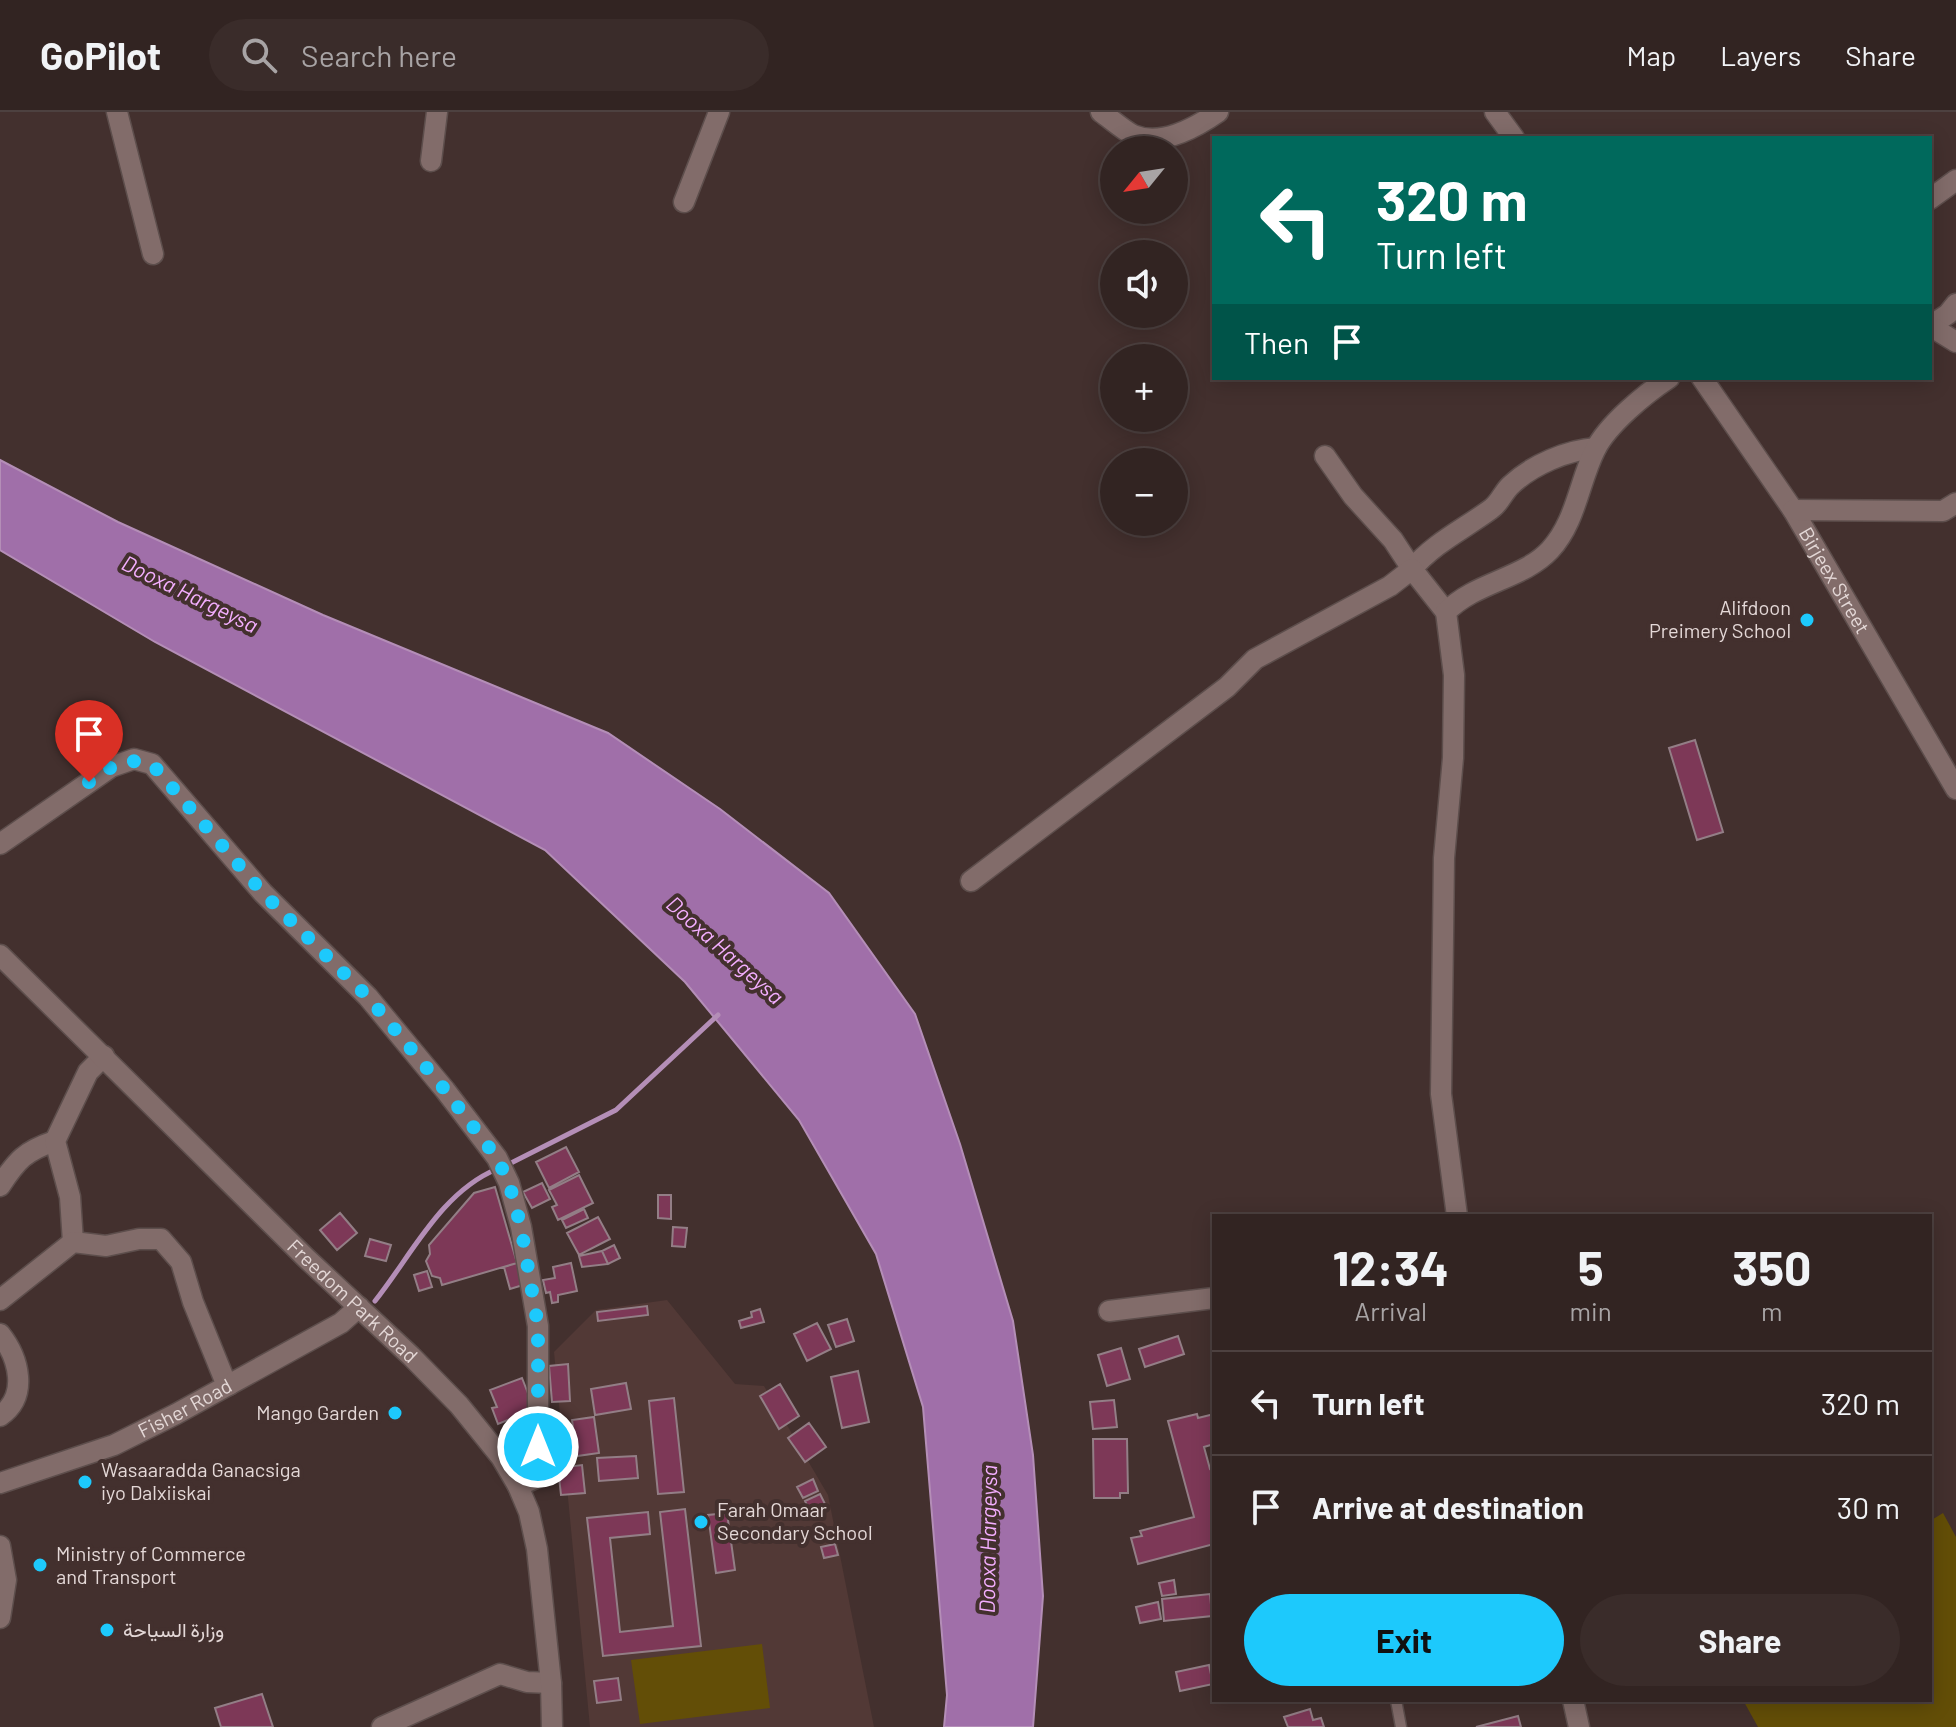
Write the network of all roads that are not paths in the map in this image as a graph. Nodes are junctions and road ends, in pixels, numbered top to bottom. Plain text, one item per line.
1 (117, 112) edge
2 (437, 112) edge
3 (719, 112) edge
4 (1101, 112) edge
5 (1218, 112) edge
6 (1495, 112) edge
7 (1513, 136) edge
8 (431, 161) dead end
9 (1956, 180) edge
10 (1932, 198) edge
11 (684, 202) dead end
12 (153, 254) dead end
13 (1956, 304) edge
14 (1932, 325) edge
15 (1932, 327) edge
16 (1956, 342) edge
17 (1666, 380) edge
18 (1703, 380) edge
19 (1596, 448) junction
20 (1325, 456) dead end
21 (1956, 503) edge
22 (1793, 510) junction
23 (1412, 569) junction
24 (1446, 612) junction
25 (1956, 789) edge
26 (0, 844) edge
27 (971, 881) dead end
28 (0, 955) edge
29 (104, 1056) junction
30 (55, 1141) junction
31 (0, 1186) edge
32 (1457, 1214) edge
33 (73, 1242) junction
34 (1212, 1298) edge
35 (0, 1300) edge
36 (359, 1307) junction
37 (1109, 1311) dead end
38 (0, 1334) edge
39 (229, 1385) junction
40 (0, 1416) edge
41 (0, 1483) edge
42 (518, 1486) junction
43 (0, 1546) edge
44 (0, 1618) edge
45 (551, 1683) junction
46 (1396, 1702) edge
47 (1573, 1702) edge
48 (382, 1727) edge
49 (552, 1727) edge
50 (1401, 1727) edge
51 (1579, 1727) edge

1 - 12 street
2 - 8 street
3 - 11 street
4 - 5 street
6 - 7 street
9 - 10 street
13 - 14 street
15 - 16 street
17 - 19 street
18 - 22 street, Birjeex Street
19 - 23 street
19 - 24 street
20 - 23 street
21 - 22 street
22 - 25 street, Birjeex Street
23 - 24 street
23 - 27 street
24 - 32 street
26 - 42 street
28 - 29 street, Freedom Park Road
29 - 30 street
29 - 36 street, Freedom Park Road
30 - 31 street
30 - 33 street
33 - 35 street
33 - 39 street
34 - 37 street
36 - 39 street, Fisher Road
36 - 42 street, Freedom Park Road
38 - 40 street
39 - 41 street, Fisher Road
42 - 45 street, Freedom Park Road
43 - 44 street
45 - 48 street
45 - 49 street, Freedom Park Road
46 - 50 lane
47 - 51 street

